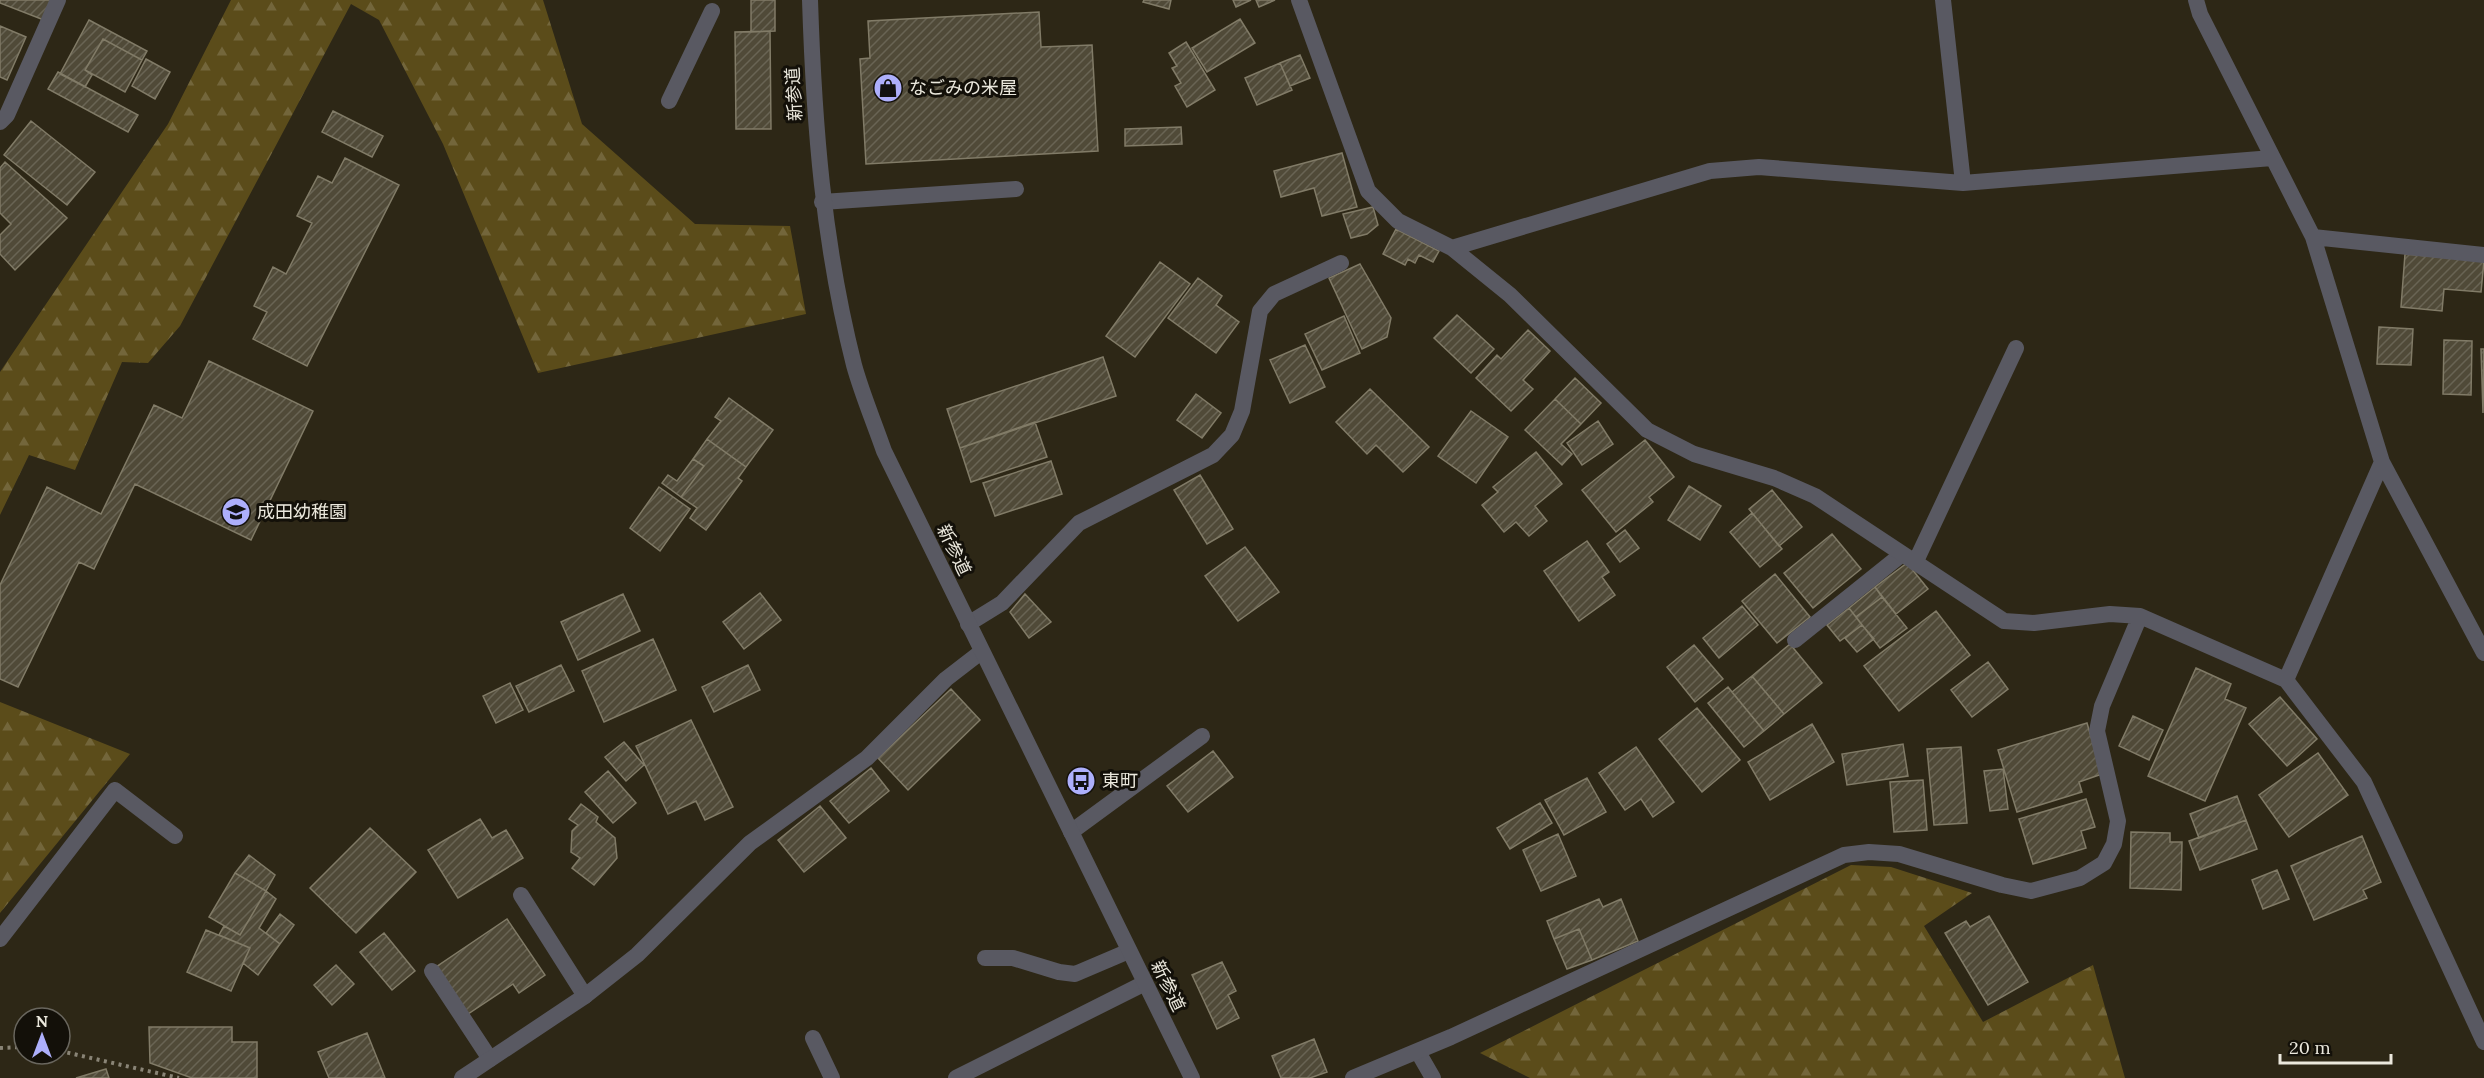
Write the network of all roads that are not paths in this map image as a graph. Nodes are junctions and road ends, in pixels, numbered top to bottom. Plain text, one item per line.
1 (58, 0) edge
2 (810, 0) edge
3 (1299, 0) edge
4 (1943, 0) edge
5 (2196, 0) edge
6 (712, 11) dead end
7 (669, 100) dead end
8 (0, 122) edge
9 (2272, 158) junction
10 (1963, 183) junction
11 (1016, 189) dead end
12 (822, 202) junction
13 (2313, 237) junction
14 (1452, 248) junction
15 (2484, 255) edge
16 (1341, 263) dead end
17 (2016, 348) dead end
18 (2382, 462) junction
19 (1908, 559) junction
20 (2140, 616) junction
21 (968, 624) junction
22 (1795, 640) dead end
23 (981, 652) junction
24 (2484, 653) edge
25 (2286, 680) junction
26 (1202, 736) dead end
27 (1071, 832) junction
28 (175, 836) dead end
29 (521, 895) dead end
30 (0, 939) edge
31 (1129, 951) junction
32 (986, 958) dead end
33 (432, 971) dead end
34 (1145, 983) junction
35 (585, 996) junction
36 (813, 1038) dead end
37 (2484, 1042) edge
38 (1418, 1052) junction
39 (490, 1059) junction
40 (462, 1078) edge
41 (832, 1078) edge
42 (956, 1078) edge
43 (1192, 1078) edge
44 (1353, 1078) edge
45 (1433, 1078) edge

1 - 8 street
2 - 12 street, 新参道
3 - 14 street
4 - 10 street
5 - 9 street
6 - 7 street
9 - 10 street
9 - 13 street
10 - 14 street
11 - 12 street
12 - 21 street, 新参道
13 - 15 street
13 - 18 street
14 - 19 street
16 - 21 street
17 - 19 street
18 - 24 street
18 - 25 street
19 - 20 street
19 - 22 street
20 - 25 street
20 - 38 street
21 - 23 street, 新参道
23 - 27 street, 新参道
23 - 35 street
25 - 37 street
26 - 27 street
27 - 31 street, 新参道
28 - 30 street
29 - 35 street
31 - 32 street
31 - 34 street, 新参道
33 - 39 street
34 - 42 street
34 - 43 street, 新参道
35 - 39 street
36 - 41 street
38 - 44 street
38 - 45 street
39 - 40 street

